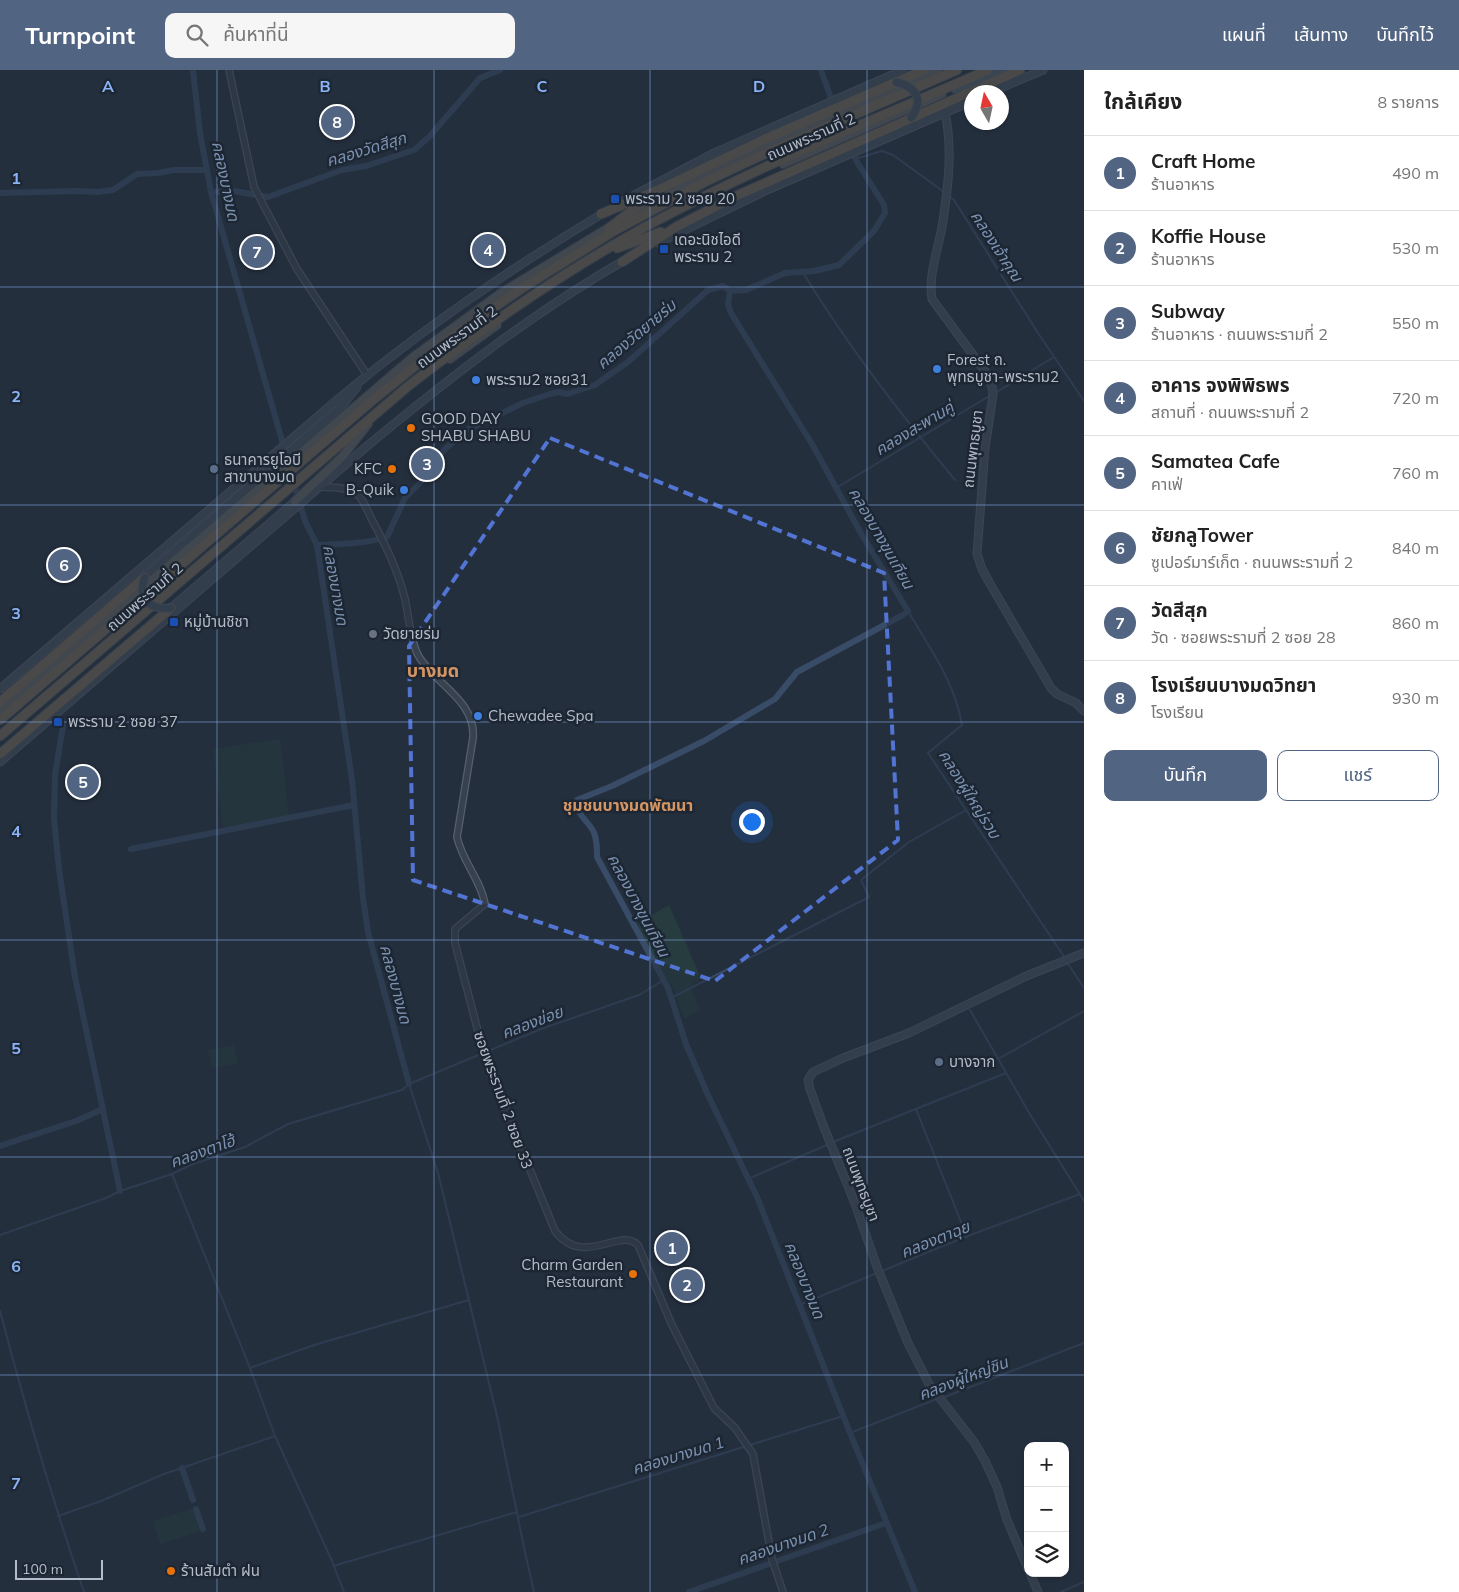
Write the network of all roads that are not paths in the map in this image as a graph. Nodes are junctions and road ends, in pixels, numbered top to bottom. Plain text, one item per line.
1 (229, 70) edge
2 (903, 70) edge
3 (924, 70) edge
4 (938, 70) edge
5 (957, 70) edge
6 (988, 70) edge
7 (997, 70) edge
8 (1004, 70) edge
9 (1020, 70) edge
10 (1043, 70) edge
11 (896, 82) junction
12 (1008, 85) edge
13 (954, 89) junction
14 (964, 104) edge
15 (946, 112) junction
16 (911, 118) junction
17 (658, 190) junction
18 (600, 214) junction
19 (676, 227) junction
20 (609, 228) junction
21 (615, 248) junction
22 (622, 262) junction
23 (367, 375) junction
24 (368, 424) junction
25 (302, 446) junction
26 (338, 471) junction
27 (320, 487) junction
28 (308, 492) junction
29 (295, 501) joint
30 (145, 577) junction
31 (170, 608) junction
32 (0, 689) edge
33 (0, 702) edge
34 (0, 710) edge
35 (1084, 711) edge
36 (0, 720) edge
37 (0, 736) edge
38 (0, 740) edge
39 (0, 754) edge
40 (0, 762) edge
41 (1084, 953) edge
42 (1024, 1559) edge
43 (1032, 1577) edge
44 (783, 1592) edge
45 (1038, 1592) edge

1 - 23 street
2 - 18 main road, ถนนพระรามที่ 2
3 - 11 highway
4 - 20 highway, ถนนพระรามที่ 2
5 - 36 highway, bridge
6 - 37 highway, bridge
7 - 13 highway
8 - 13 main road, ถนนพระรามที่ 2
9 - 16 highway
10 - 12 main road
11 - 16 main road, bridge
11 - 17 highway
13 - 21 highway, ถนนพระรามที่ 2
14 - 15 main road, ถนนพระรามที่ 2
15 - 22 main road, ถนนพระรามที่ 2
15 - 35 main road, ถนนพุทธบูชา
16 - 19 highway
17 - 18 highway
17 - 20 highway
18 - 23 main road, ถนนพระรามที่ 2
19 - 21 highway
19 - 22 highway
20 - 25 highway, ถนนพระรามที่ 2
21 - 24 highway, ถนนพระรามที่ 2
22 - 26 main road, ถนนพระรามที่ 2
23 - 25 main road
23 - 32 main road, ถนนพระรามที่ 2
24 - 28 highway
24 - 38 highway, ถนนพระรามที่ 2
25 - 30 main road
25 - 34 highway, ถนนพระรามที่ 2
26 - 27 main road, ถนนพระรามที่ 2
26 - 28 main road
27 - 28 main road, ถนนพระรามที่ 2
27 - 44 street, ซอยพระรามที่ 2 ซอย 33
28 - 29 highway
28 - 40 main road, ถนนพระรามที่ 2
29 - 31 main road
30 - 31 main road, bridge
30 - 33 highway
31 - 39 highway
41 - 42 main road, ถนนพุทธบูชา
43 - 45 main road

